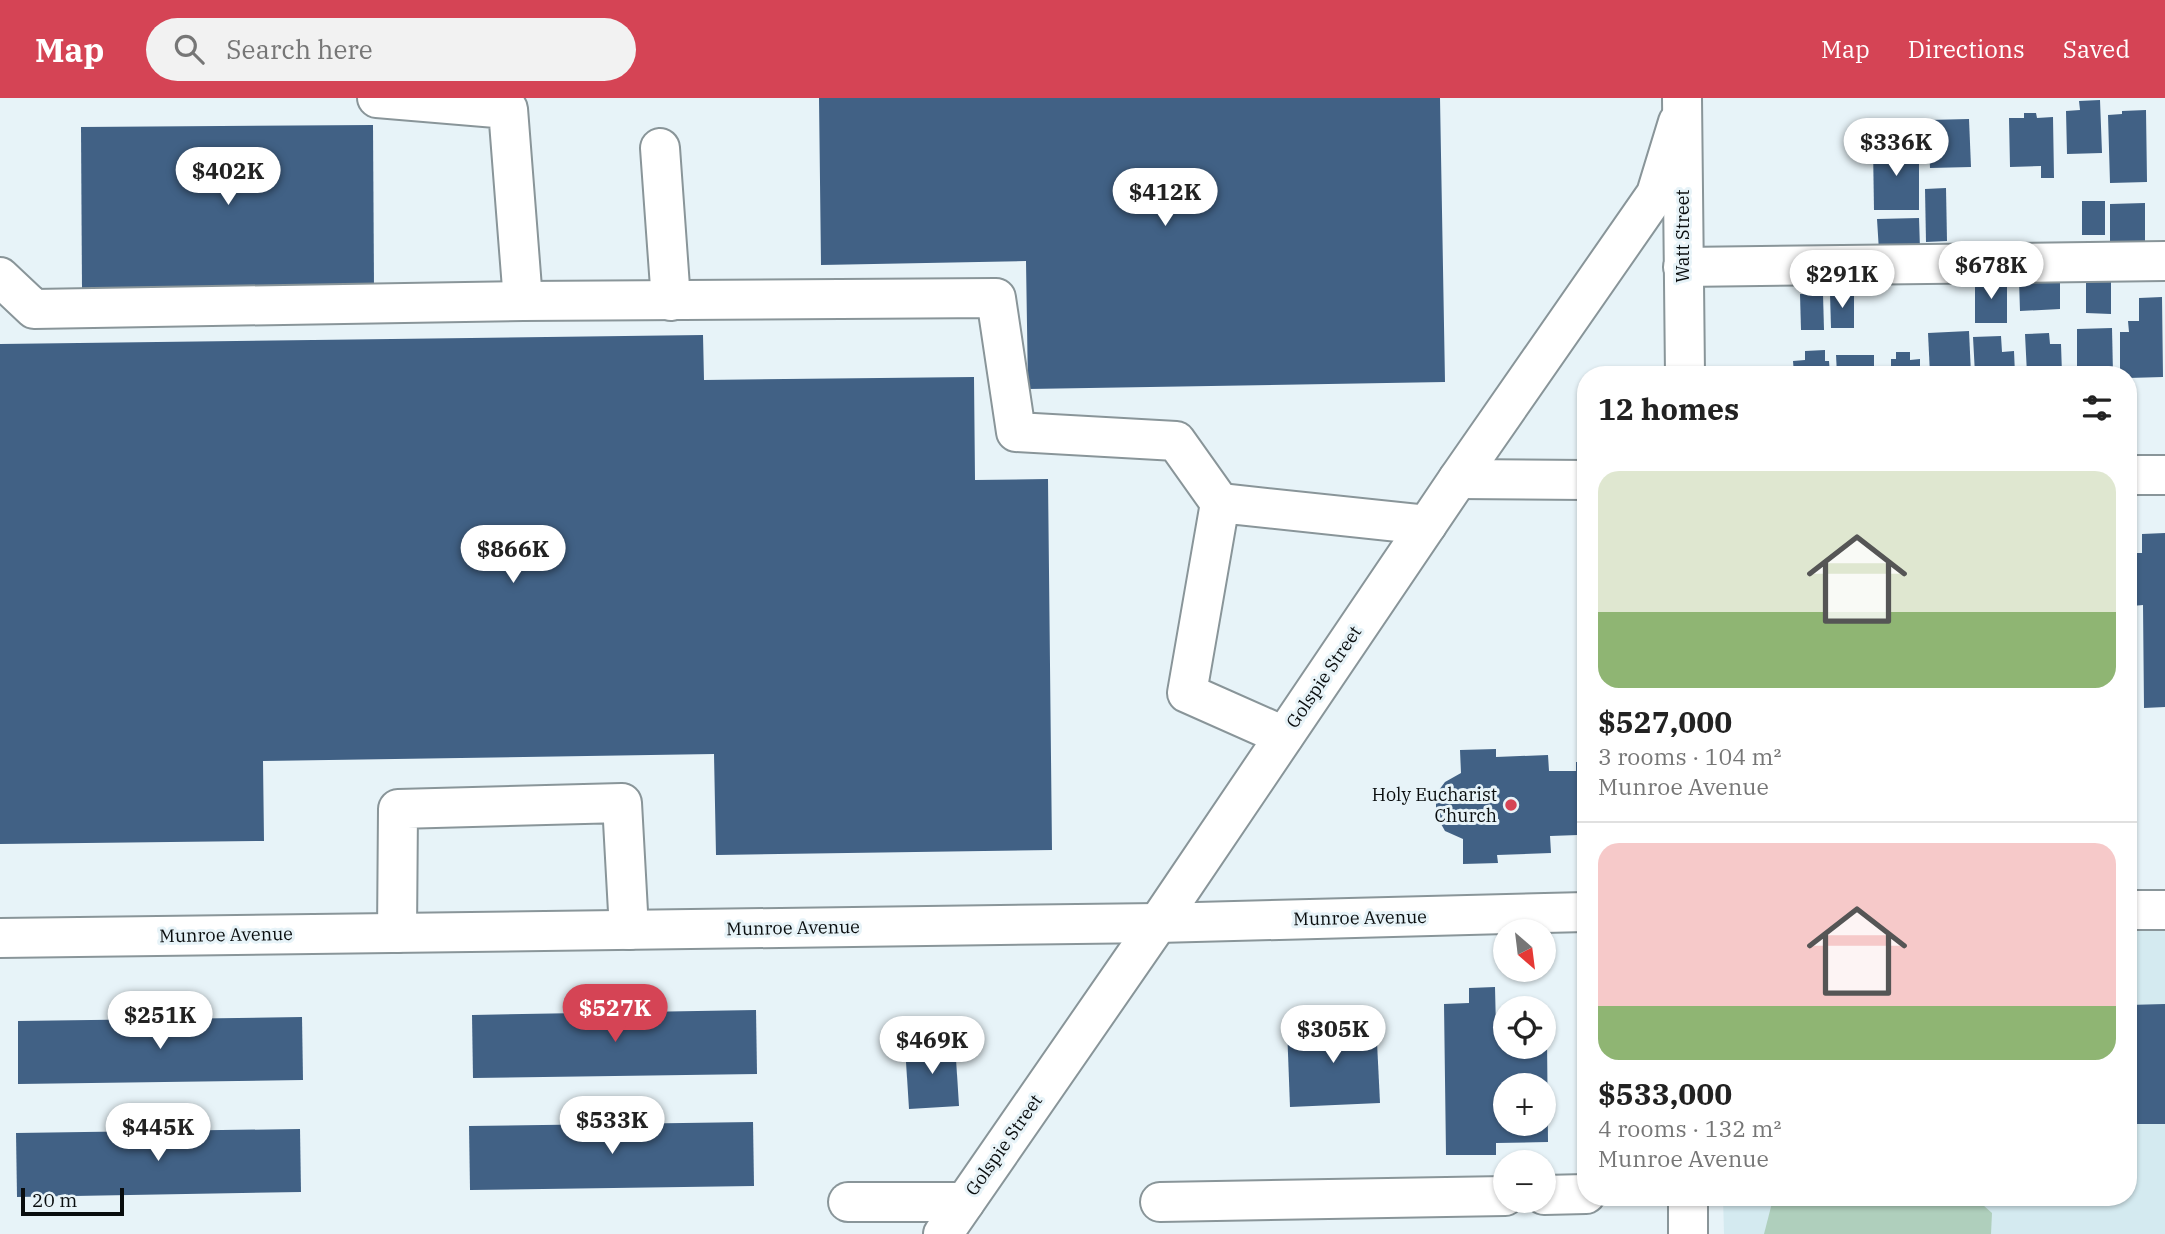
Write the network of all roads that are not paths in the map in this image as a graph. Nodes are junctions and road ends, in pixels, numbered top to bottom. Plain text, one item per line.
1 (377, 98) edge
2 (1682, 104) edge
3 (660, 148) dead end
4 (2165, 261) edge
5 (1683, 267) junction
6 (0, 276) edge
7 (523, 301) junction
8 (671, 301) junction
9 (1685, 366) edge
10 (2137, 475) edge
11 (2165, 475) edge
12 (1458, 479) junction
13 (1577, 481) edge
14 (1220, 503) junction
15 (1427, 525) junction
16 (1284, 736) junction
17 (2137, 910) edge
18 (2165, 910) edge
19 (1577, 912) edge
20 (1158, 923) junction
21 (629, 930) junction
22 (397, 933) junction
23 (0, 938) edge
24 (1556, 1195) edge
25 (1577, 1195) edge
26 (1493, 1196) edge
27 (848, 1202) dead end
28 (965, 1202) junction
29 (1160, 1202) dead end
30 (1688, 1206) edge
31 (943, 1234) edge
32 (1688, 1234) edge

1 - 7 main road
2 - 5 main road, Watt Street
2 - 12 main road, Golspie Street
3 - 8 main road
4 - 5 main road
5 - 9 main road, Watt Street
6 - 7 main road
7 - 8 main road
8 - 14 main road
10 - 11 main road
12 - 13 main road
12 - 15 main road, Golspie Street
14 - 15 main road
14 - 16 main road
15 - 16 main road, Golspie Street
16 - 20 main road, Golspie Street
17 - 18 main road
19 - 20 main road, Munroe Avenue
20 - 21 main road, Munroe Avenue
20 - 28 main road, Golspie Street
21 - 22 main road, Munroe Avenue
21 - 22 main road
22 - 23 main road, Munroe Avenue
24 - 25 main road
26 - 29 main road
27 - 28 main road
28 - 31 main road, Golspie Street
30 - 32 main road

